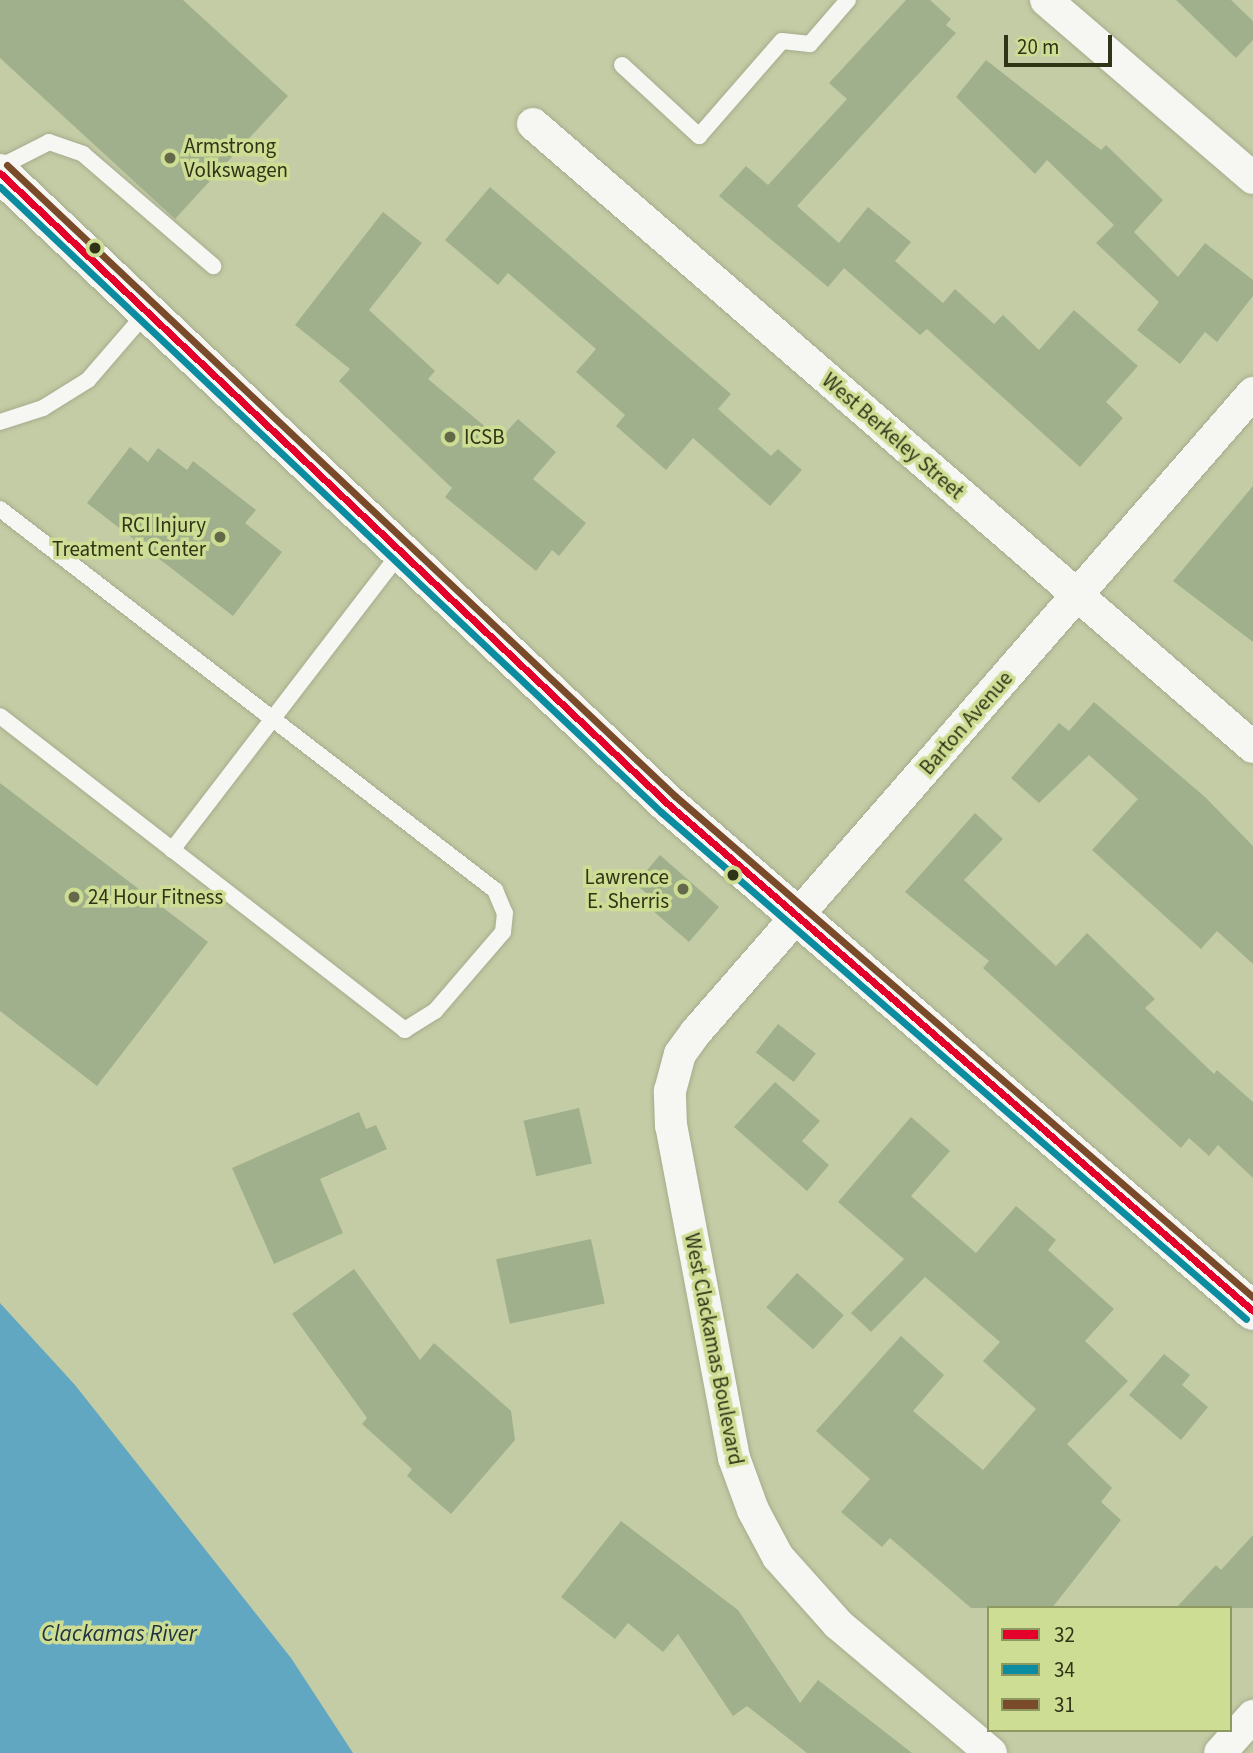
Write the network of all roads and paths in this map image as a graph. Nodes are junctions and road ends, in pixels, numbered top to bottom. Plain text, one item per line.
1 (848, 0) edge
2 (1046, 0) edge
3 (622, 65) dead end
4 (533, 124) dead end
5 (0, 167) edge
6 (0, 173) edge
7 (1253, 178) edge
8 (213, 266) dead end
9 (145, 314) junction
10 (1253, 393) edge
11 (0, 422) edge
12 (0, 509) edge
13 (399, 554) junction
14 (1078, 596) junction
15 (0, 716) edge
16 (272, 719) junction
17 (1253, 747) edge
18 (172, 850) junction
19 (797, 916) junction
20 (680, 1054) joint
21 (1253, 1311) edge
22 (1253, 1716) edge
23 (991, 1753) edge
24 (1220, 1753) edge

1 - 3 lane
2 - 7 street
4 - 14 street, West Berkeley Street
5 - 8 lane
6 - 9 main road
9 - 11 lane
9 - 13 main road
10 - 14 street, Barton Avenue
12 - 16 lane
13 - 16 lane
13 - 19 main road
14 - 17 street, West Berkeley Street
14 - 19 street, Barton Avenue
15 - 18 lane
16 - 18 lane
16 - 18 lane
19 - 20 street, Barton Avenue
19 - 21 main road
20 - 23 street, West Clackamas Boulevard
22 - 24 street

